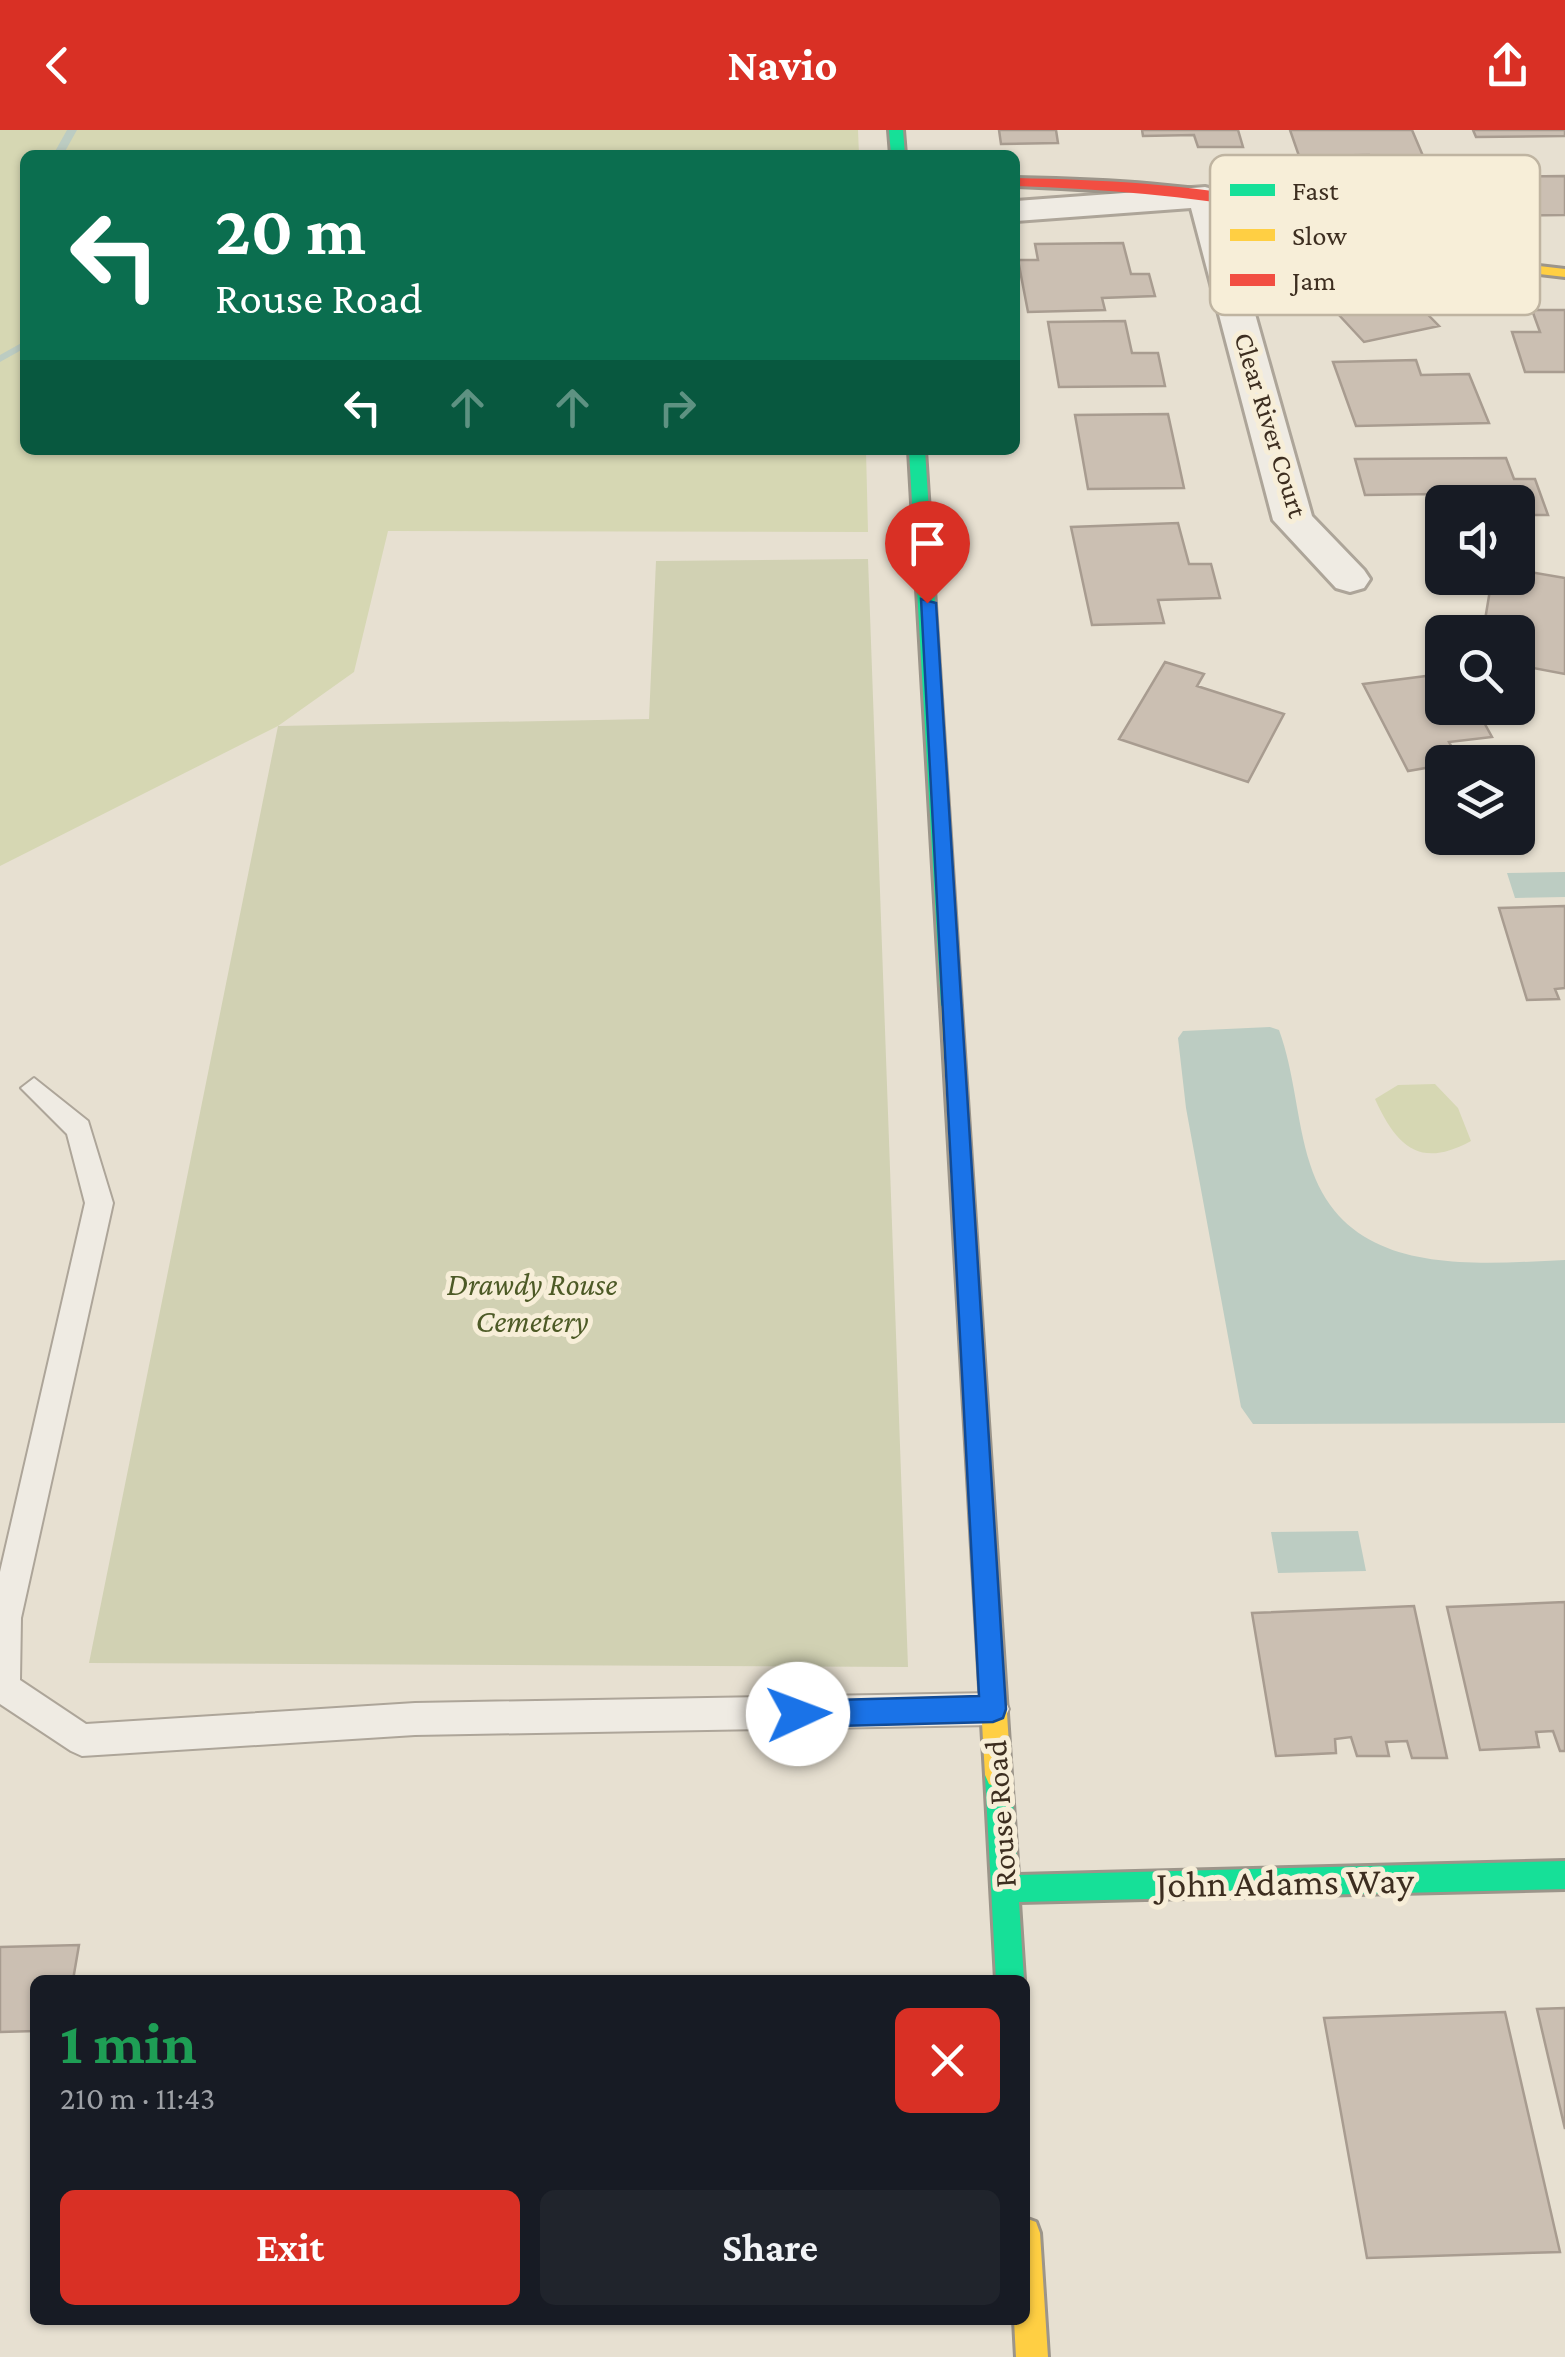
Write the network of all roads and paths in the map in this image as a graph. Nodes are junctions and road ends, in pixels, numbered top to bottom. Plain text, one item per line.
1 (1020, 182) edge
2 (1204, 197) junction
3 (1210, 198) edge
4 (1020, 211) edge
5 (1210, 219) edge
6 (1540, 270) edge
7 (1565, 273) edge
8 (1237, 315) edge
9 (918, 455) edge
10 (1350, 579) dead end
11 (34, 1088) dead end
12 (993, 1709) junction
13 (1565, 1875) edge
14 (1004, 1889) junction
15 (1010, 1975) edge
16 (1030, 2322) edge
17 (1032, 2357) edge

1 - 2 street
2 - 3 street
2 - 4 street
2 - 5 street, Clear River Court
6 - 7 street
8 - 10 street, Clear River Court
9 - 12 street, Rouse Road
11 - 12 lane
12 - 14 street, Rouse Road
13 - 14 street, John Adams Way
14 - 15 street, Rouse Road
16 - 17 street

